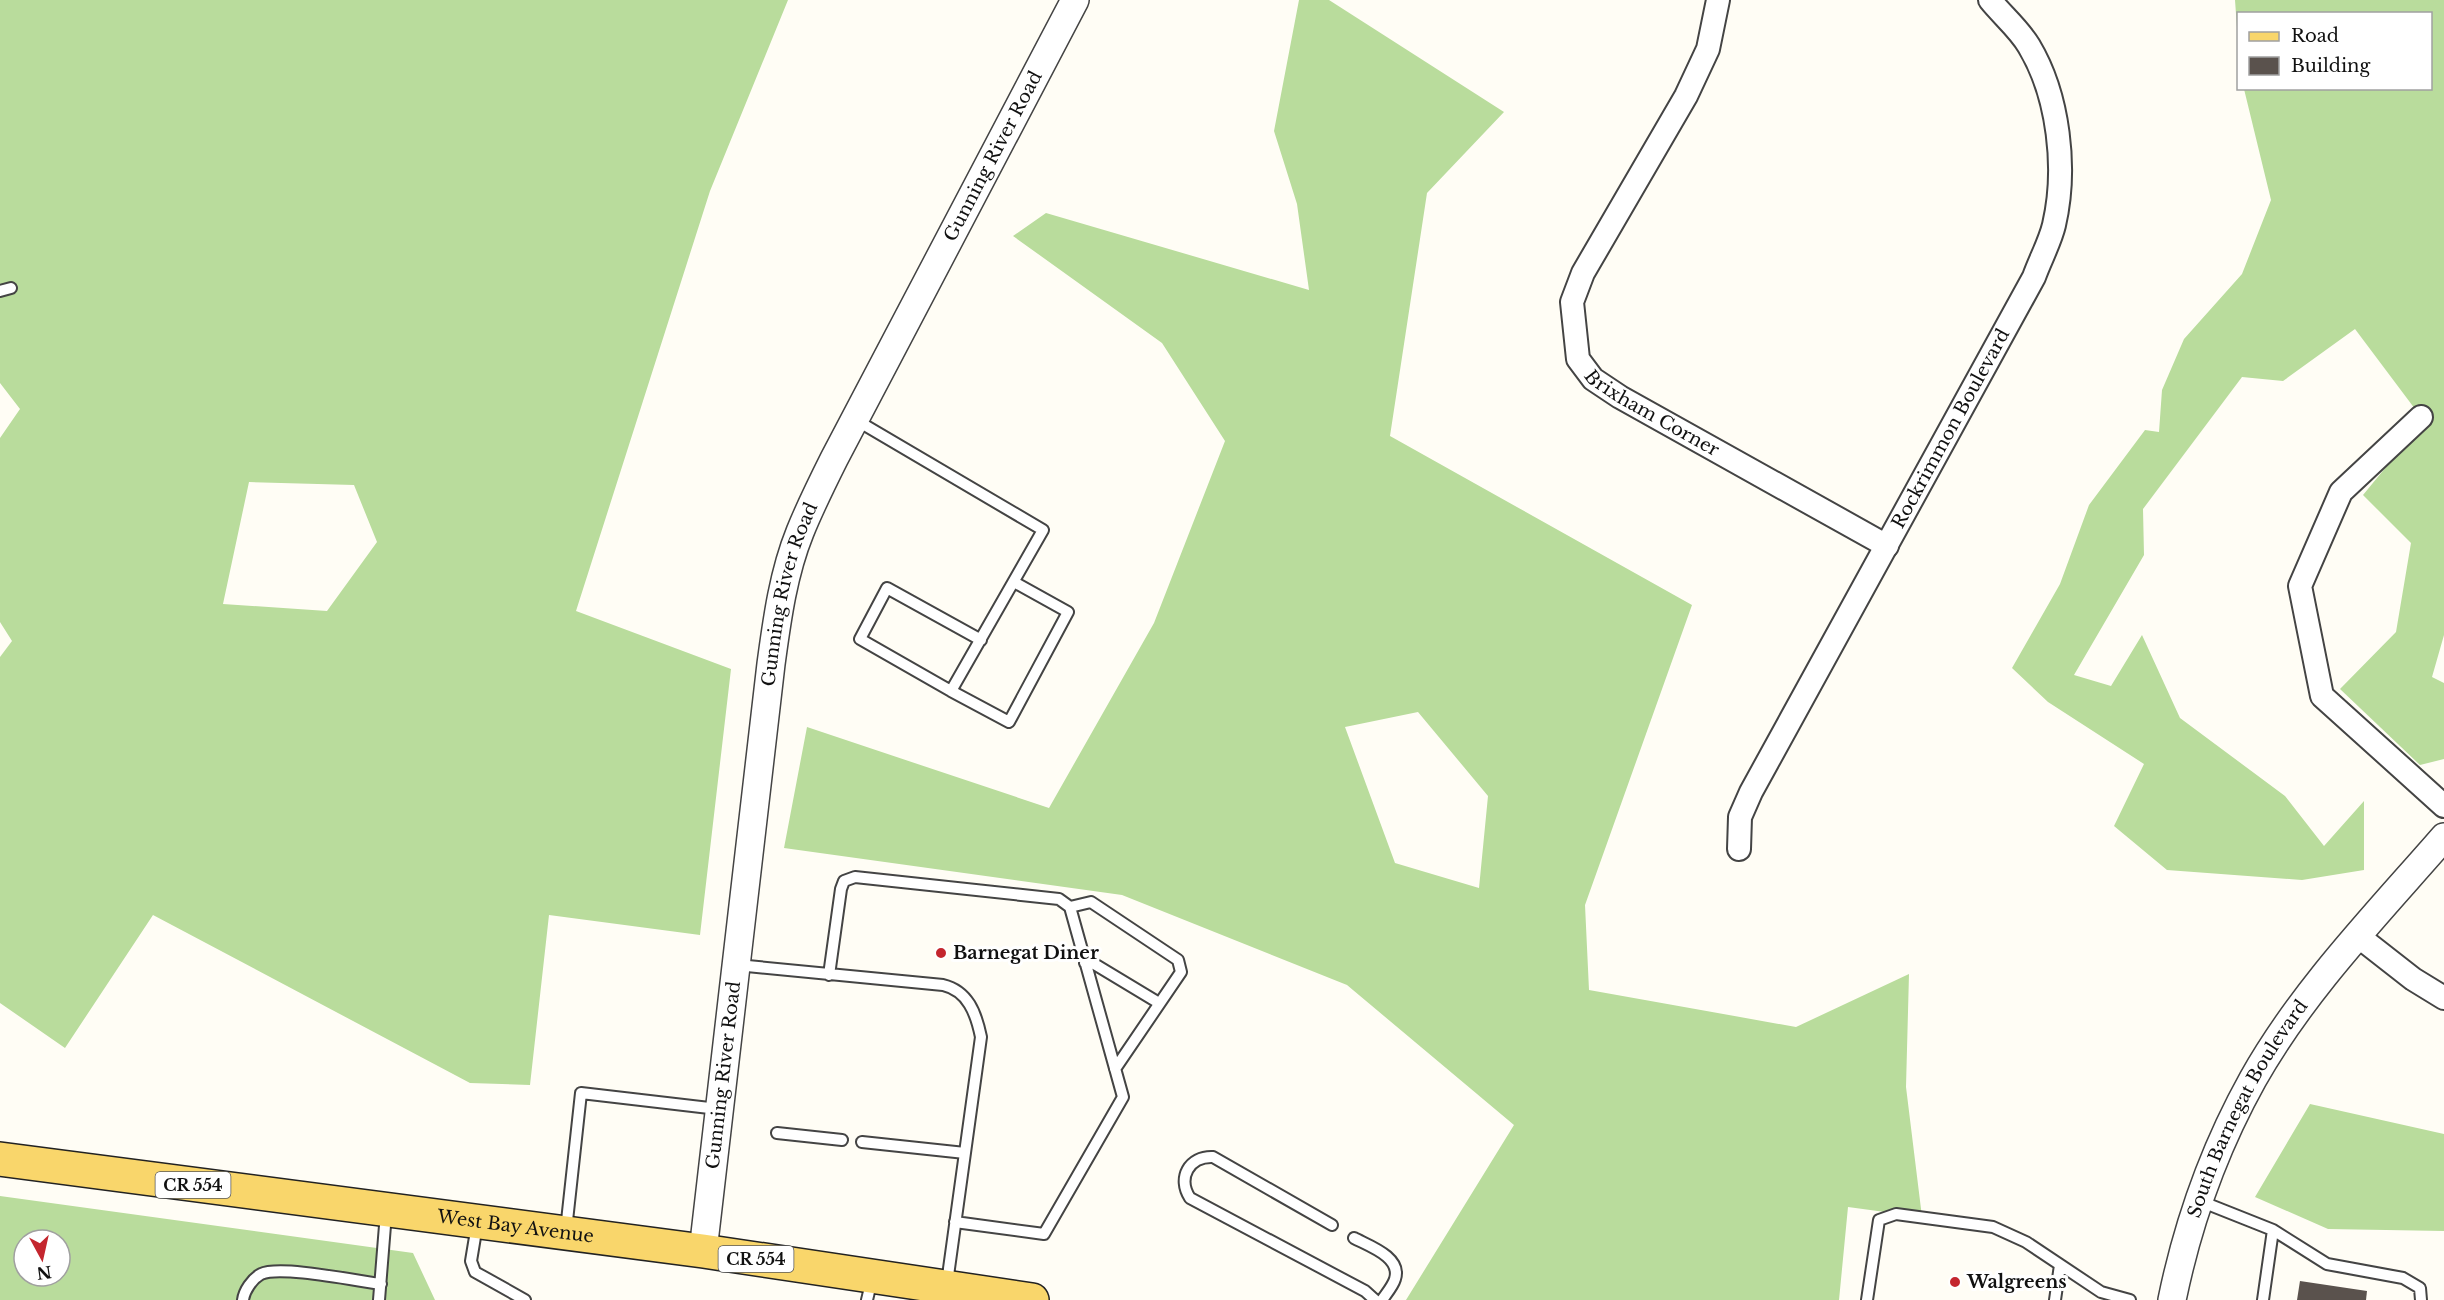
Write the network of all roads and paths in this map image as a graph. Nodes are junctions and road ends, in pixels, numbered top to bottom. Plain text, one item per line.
1 (1075, 0) edge
2 (1718, 0) edge
3 (1990, 0) edge
4 (2421, 417) dead end
5 (856, 420) junction
6 (1887, 546) junction
7 (1014, 582) junction
8 (981, 639) junction
9 (951, 692) junction
10 (2444, 806) edge
11 (2444, 837) edge
12 (1739, 849) dead end
13 (1070, 907) junction
14 (2358, 936) junction
15 (1085, 963) junction
16 (737, 965) junction
17 (829, 975) junction
18 (2444, 998) edge
19 (1159, 1004) junction
20 (1115, 1069) junction
21 (721, 1109) junction
22 (777, 1133) dead end
23 (842, 1140) dead end
24 (862, 1142) dead end
25 (965, 1153) junction
26 (0, 1159) edge
27 (2197, 1199) junction
28 (387, 1210) junction
29 (478, 1222) junction
30 (955, 1222) junction
31 (1332, 1225) dead end
32 (2273, 1230) junction
33 (565, 1233) junction
34 (1354, 1238) dead end
35 (703, 1251) junction
36 (2060, 1265) junction
37 (381, 1284) junction
38 (946, 1287) junction
39 (870, 1288) edge
40 (2097, 1295) edge
41 (243, 1300) edge
42 (379, 1300) edge
43 (525, 1300) edge
44 (1032, 1300) edge
45 (1375, 1300) edge
46 (1382, 1300) edge
47 (1867, 1300) edge
48 (2055, 1300) edge
49 (2130, 1300) edge
50 (2172, 1300) edge
51 (2263, 1300) edge
52 (2421, 1300) edge

1 - 5 street, Gunning River Road
2 - 6 street, Brixham Corner
3 - 6 street, Rockrimmon Boulevard
4 - 10 street
5 - 7 lane
5 - 16 street, Gunning River Road
6 - 12 street, Rockrimmon Boulevard
7 - 8 lane
7 - 9 lane
8 - 9 lane
8 - 9 lane
11 - 14 street, South Barnegat Boulevard
13 - 15 lane
13 - 17 lane
13 - 19 lane
14 - 18 street
14 - 27 street, South Barnegat Boulevard
15 - 19 lane
15 - 20 lane
16 - 17 lane
16 - 21 street, Gunning River Road
17 - 25 lane
19 - 20 lane
20 - 30 lane
21 - 33 lane
21 - 35 street, Gunning River Road
22 - 23 lane
24 - 25 lane
25 - 30 lane
26 - 28 main road, West Bay Avenue / CR 554
27 - 32 lane
27 - 50 street, South Barnegat Boulevard
28 - 29 main road, West Bay Avenue / CR 554
28 - 37 lane
29 - 33 main road, West Bay Avenue / CR 554
29 - 43 lane
30 - 38 lane
31 - 45 lane
32 - 51 lane
32 - 52 lane
33 - 35 main road, West Bay Avenue / CR 554
34 - 46 lane
35 - 39 main road, West Bay Avenue / CR 554
36 - 40 lane
36 - 47 lane
36 - 48 lane
37 - 41 lane
37 - 42 lane
38 - 39 main road, West Bay Avenue / CR 554
38 - 44 main road, West Bay Avenue / CR 554
40 - 49 lane

